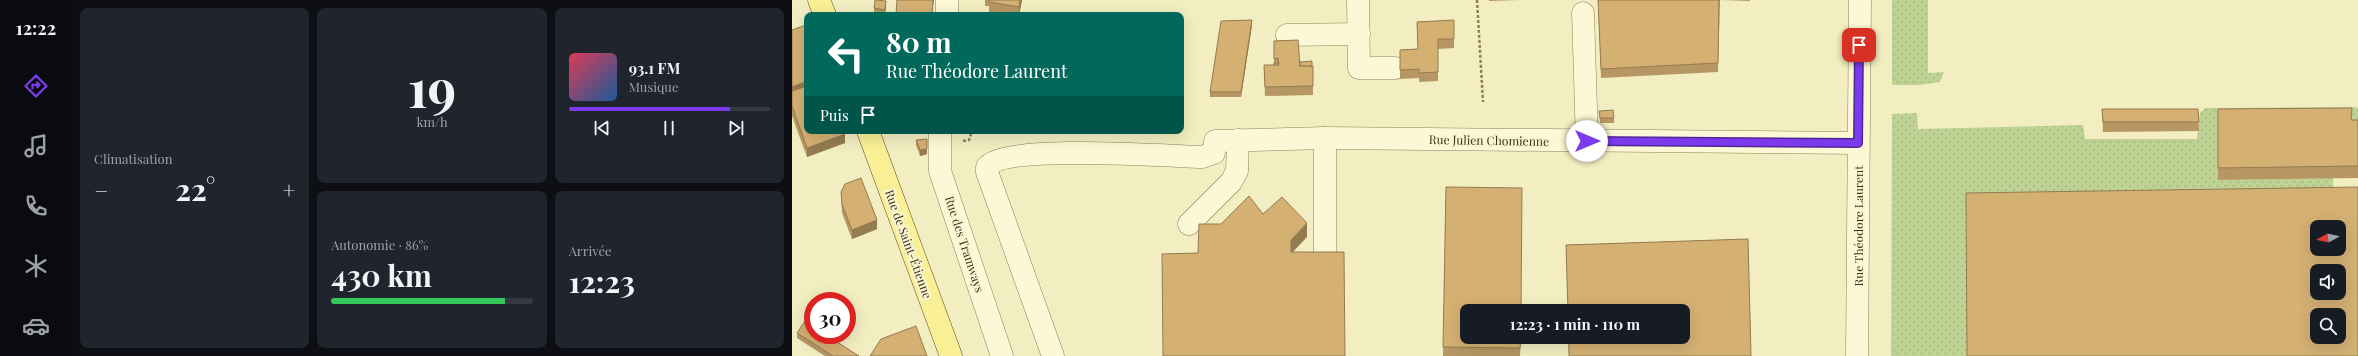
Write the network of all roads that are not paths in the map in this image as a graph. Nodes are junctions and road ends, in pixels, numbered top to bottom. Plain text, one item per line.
1 (819, 0) edge
2 (947, 0) edge
3 (1358, 0) edge
4 (1860, 0) edge
5 (824, 12) edge
6 (947, 12) edge
7 (1583, 13) dead end
8 (1359, 34) junction
9 (1287, 35) dead end
10 (1395, 68) dead end
11 (869, 134) edge
12 (940, 134) edge
13 (1325, 138) junction
14 (1238, 140) junction
15 (1587, 141) junction
16 (1858, 143) junction
17 (1189, 224) dead end
18 (1325, 260) edge
19 (951, 356) edge
20 (1002, 356) edge
21 (1052, 356) edge
22 (1857, 356) edge

1 - 5 main road
2 - 6 street
3 - 8 street
4 - 16 street, Rue Théodore Laurent
7 - 15 street
8 - 9 street
8 - 10 street
11 - 19 main road, Rue de Saint-Étienne
12 - 20 street, Rue des Tramways
13 - 14 street, Rue Julien Chomienne
13 - 15 street, Rue Julien Chomienne
13 - 18 street
14 - 17 street
14 - 21 street, Rue Julien Chomienne
15 - 16 street, Rue Julien Chomienne
16 - 22 street, Rue Théodore Laurent

